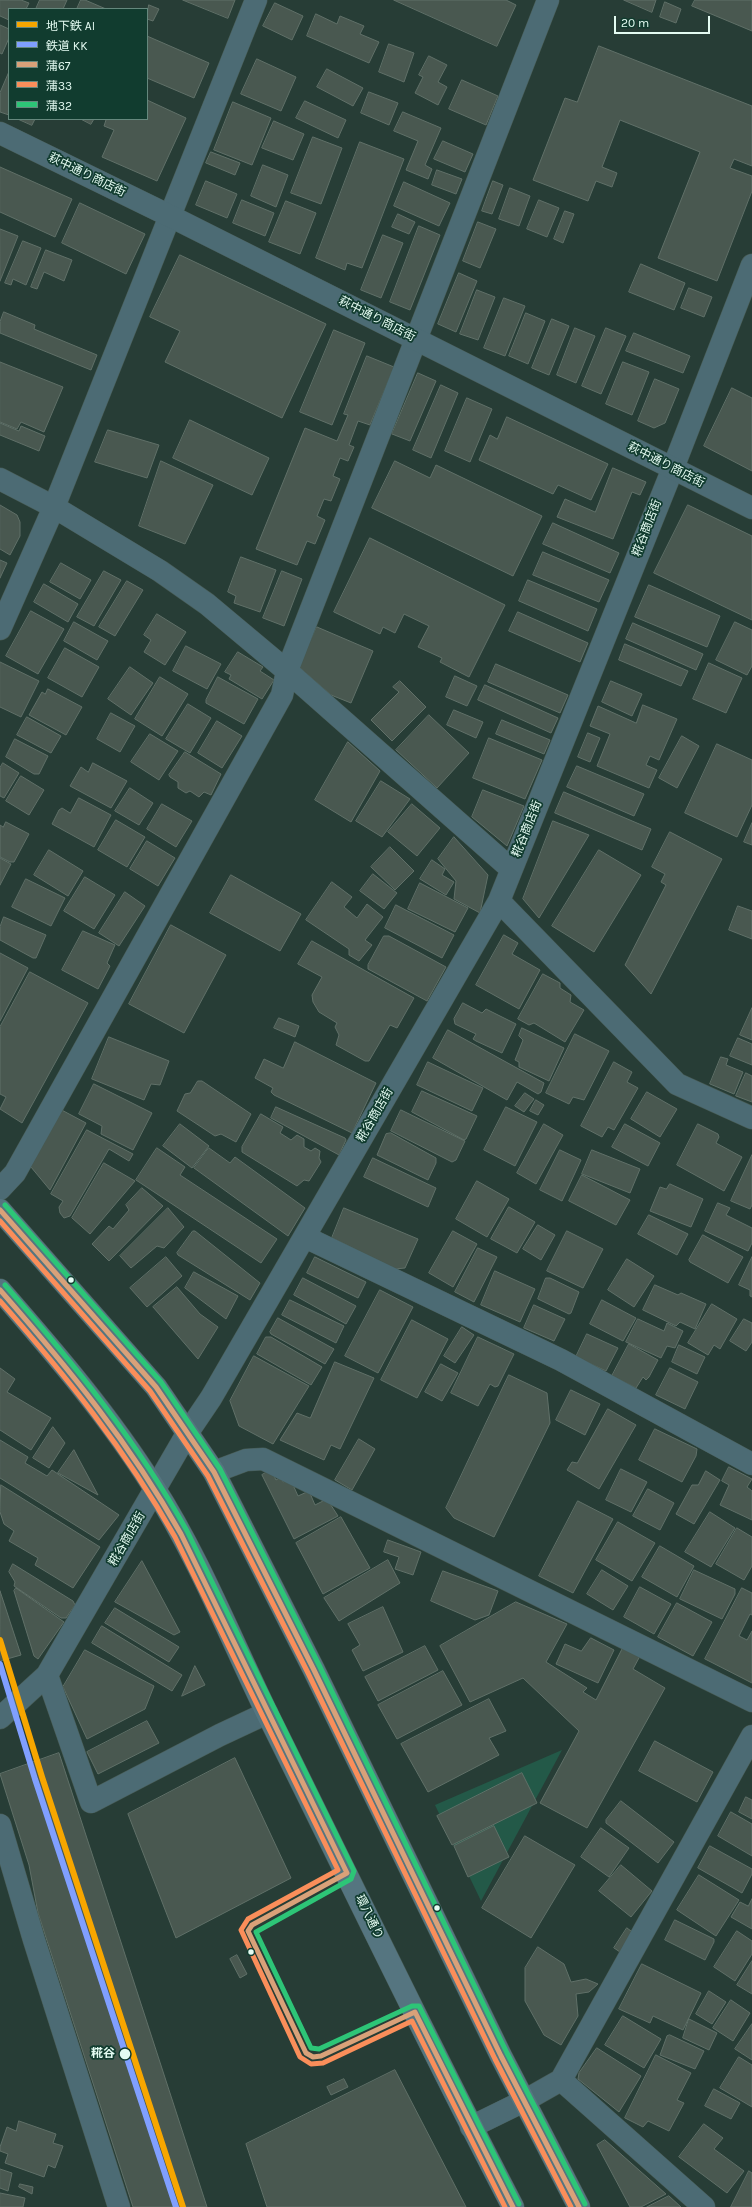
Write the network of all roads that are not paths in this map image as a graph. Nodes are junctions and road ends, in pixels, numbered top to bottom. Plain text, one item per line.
1 (256, 0) edge
2 (548, 0) edge
3 (0, 133) edge
4 (170, 216) junction
5 (752, 265) edge
6 (417, 340) junction
7 (673, 468) junction
8 (0, 479) edge
9 (54, 507) junction
10 (752, 508) edge
11 (0, 629) edge
12 (287, 670) junction
13 (511, 870) junction
14 (499, 901) junction
15 (752, 1118) edge
16 (0, 1189) edge
17 (0, 1210) edge
18 (304, 1237) junction
19 (0, 1290) edge
20 (188, 1432) junction
21 (752, 1464) edge
22 (214, 1472) junction
23 (155, 1488) junction
24 (47, 1675) junction
25 (752, 1701) edge
26 (267, 1713) junction
27 (0, 1718) edge
28 (752, 1736) edge
29 (0, 1825) edge
30 (561, 2080) junction
31 (524, 2101) junction
32 (471, 2126) junction
33 (119, 2207) edge
34 (512, 2207) edge
35 (579, 2207) edge
36 (704, 2207) edge

1 - 4 street
2 - 6 street
3 - 4 street, 萩中通り商店街
4 - 6 street, 萩中通り商店街
4 - 9 street
5 - 7 street, 糀谷商店街
6 - 7 street, 萩中通り商店街
6 - 12 street
7 - 10 street, 萩中通り商店街
7 - 13 street, 糀谷商店街
8 - 9 street
9 - 11 street
9 - 12 street
12 - 13 street
12 - 16 street
13 - 14 street, 糀谷商店街
14 - 15 street
14 - 18 street, 糀谷商店街
17 - 20 main road
18 - 20 street, 糀谷商店街
18 - 21 street
19 - 23 main road, 環八通り
20 - 22 main road
20 - 23 street, 糀谷商店街
22 - 25 street
22 - 31 main road
23 - 24 street, 糀谷商店街
23 - 26 main road, 環八通り
24 - 26 street
24 - 27 street, 糀谷商店街
26 - 32 main road, 環八通り
28 - 30 street
29 - 33 street
30 - 31 street
30 - 36 street
31 - 32 street
31 - 35 main road
32 - 34 main road, 環八通り

